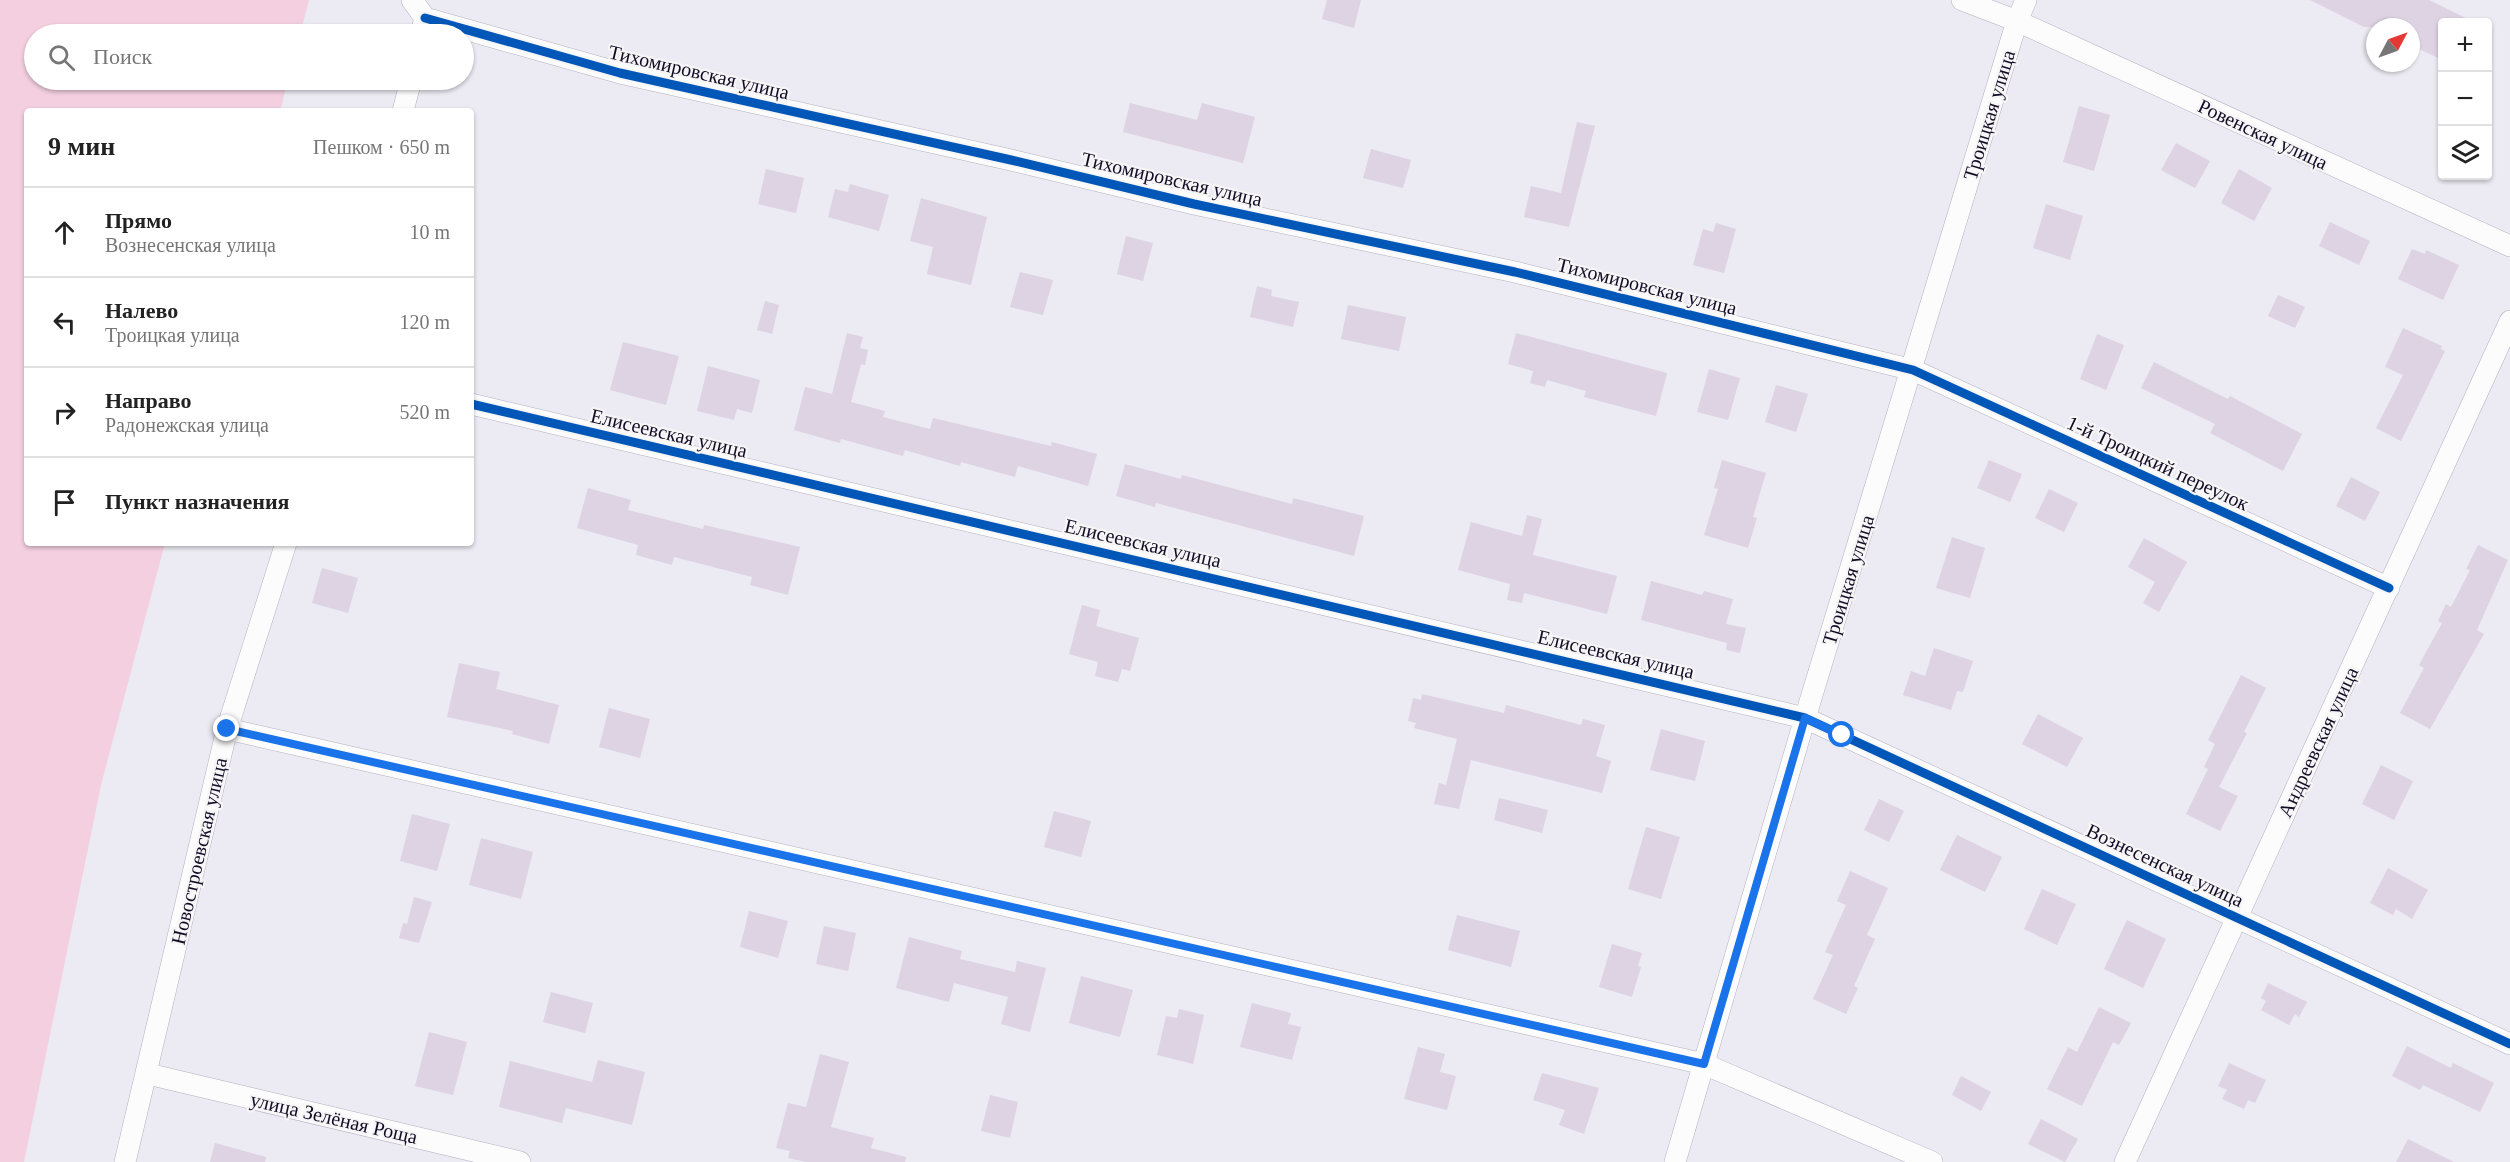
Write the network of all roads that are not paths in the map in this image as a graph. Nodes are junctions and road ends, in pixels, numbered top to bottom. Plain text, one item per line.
1 (412, 0) edge
2 (1962, 0) edge
3 (2026, 0) edge
4 (2017, 21) junction
5 (422, 24) edge
6 (474, 38) edge
7 (408, 90) edge
8 (404, 108) edge
9 (2510, 246) edge
10 (2510, 321) edge
11 (1913, 370) junction
12 (474, 405) edge
13 (285, 546) edge
14 (2389, 588) junction
15 (1805, 718) junction
16 (227, 729) junction
17 (2236, 918) junction
18 (2510, 1044) edge
19 (1704, 1064) junction
20 (148, 1074) junction
21 (125, 1162) edge
22 (520, 1162) edge
23 (1675, 1162) edge
24 (1932, 1162) edge
25 (2125, 1162) edge

1 - 5 street
2 - 4 street, Ровенская улица
3 - 4 street, Троицкая улица
4 - 9 street, Ровенская улица
4 - 11 street, Троицкая улица
6 - 11 street, Тихомировская улица
7 - 8 street
10 - 14 street, Андреевская улица
11 - 14 street, 1-й Троицкий переулок
11 - 15 street, Троицкая улица
12 - 15 street, Елисеевская улица
13 - 16 street, Новостроевская улица
14 - 17 street, Андреевская улица
15 - 17 street, Вознесенская улица
15 - 19 street, Троицкая улица
16 - 19 street
16 - 20 street, Новостроевская улица
17 - 18 street, Вознесенская улица
17 - 25 street, Андреевская улица
19 - 23 street, Троицкая улица
19 - 24 street
20 - 21 street, Новостроевская улица
20 - 22 street, улица Зелёная Роща

